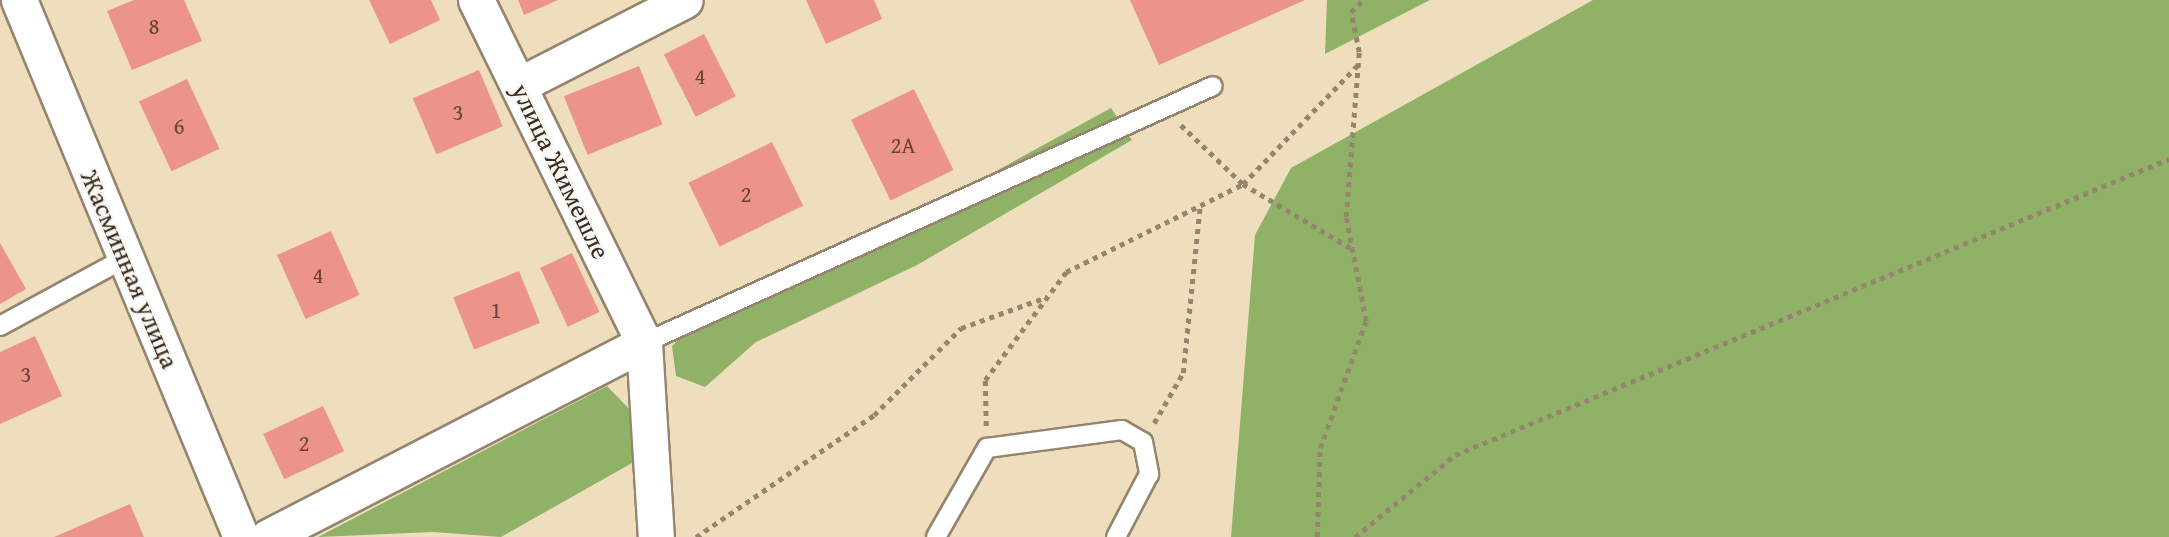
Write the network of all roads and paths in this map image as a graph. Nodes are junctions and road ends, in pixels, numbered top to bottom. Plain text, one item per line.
1 (19, 0) edge
2 (476, 0) edge
3 (685, 0) edge
4 (1363, 0) edge
5 (1359, 64) junction
6 (519, 85) junction
7 (1213, 86) dead end
8 (1166, 111) junction
9 (2169, 159) edge
10 (1243, 184) junction
11 (1200, 205) junction
12 (1352, 249) junction
13 (125, 258) junction
14 (1047, 297) junction
15 (0, 326) edge
16 (644, 344) junction
17 (1143, 442) junction
18 (986, 448) junction
19 (242, 537) edge
20 (268, 537) edge
21 (656, 537) edge
22 (696, 537) edge
23 (936, 537) edge
24 (1116, 537) edge
25 (1317, 537) edge
26 (1355, 537) edge

1 - 13 street, Жасминная улица
2 - 6 street, улица Жимешле
3 - 6 street
4 - 5 path
5 - 10 path
5 - 12 path
6 - 16 street, улица Жимешле
7 - 8 lane
8 - 10 path
8 - 16 lane
9 - 26 path
10 - 11 path
10 - 12 path
11 - 14 path
11 - 17 path
12 - 25 path
13 - 15 lane
13 - 19 street, Жасминная улица
14 - 18 path
14 - 22 path
16 - 20 street
16 - 21 street
17 - 18 lane
17 - 24 lane
18 - 23 lane

